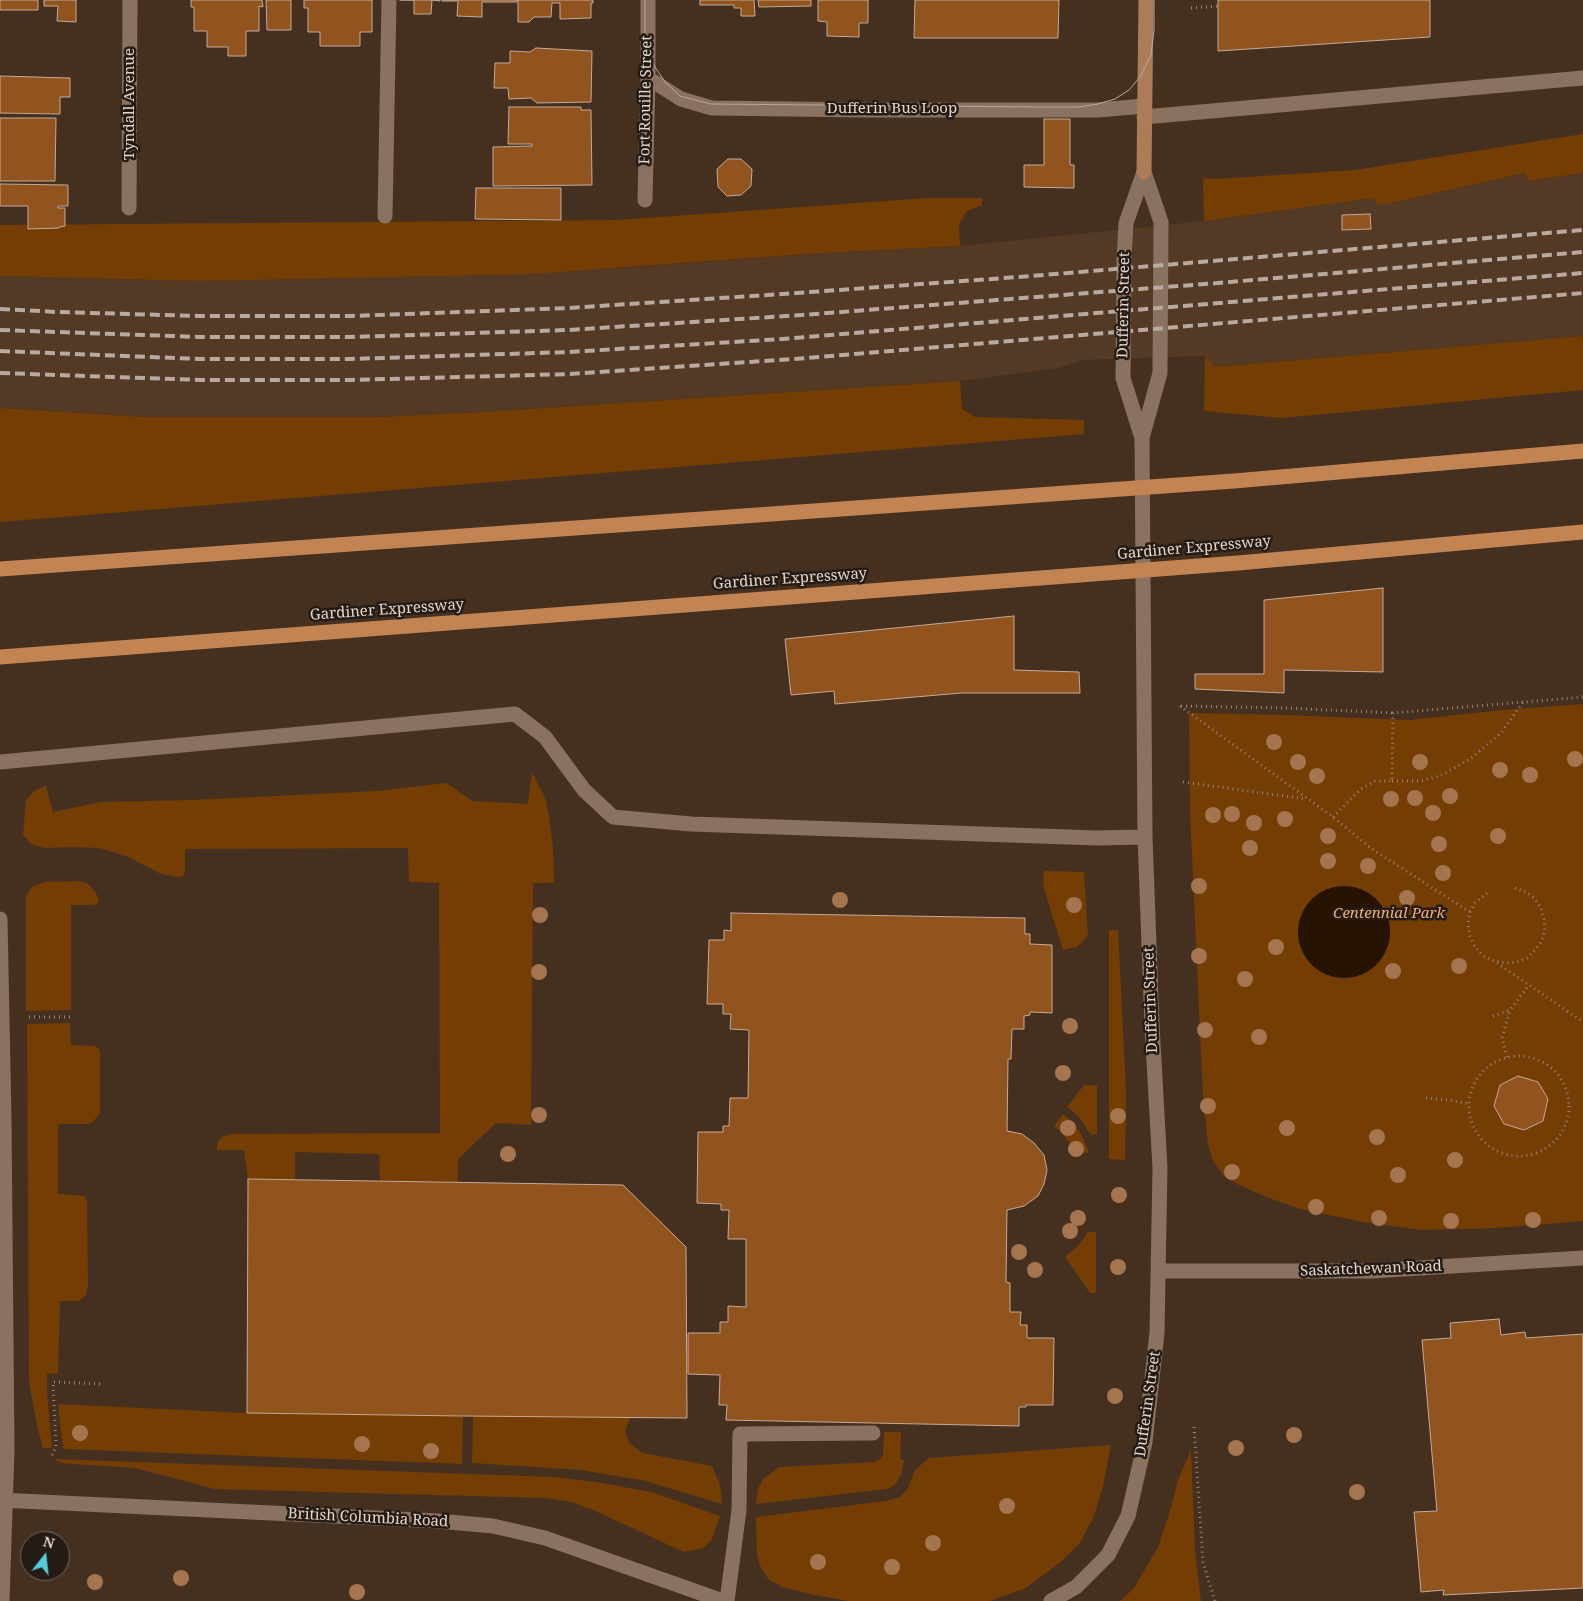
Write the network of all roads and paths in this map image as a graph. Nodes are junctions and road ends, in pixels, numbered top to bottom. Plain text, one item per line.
1 (130, 0) edge
2 (389, 0) edge
3 (648, 0) edge
4 (1146, 0) edge
5 (1218, 6) dead end
6 (1191, 8) dead end
7 (648, 78) junction
8 (1583, 78) edge
9 (1144, 112) junction
10 (1144, 172) junction
11 (645, 200) dead end
12 (129, 208) dead end
13 (385, 216) dead end
14 (1142, 438) junction
15 (1583, 451) edge
16 (1583, 532) edge
17 (0, 569) edge
18 (0, 656) edge
19 (1583, 697) edge
20 (1523, 702) junction
21 (1393, 713) junction
22 (0, 762) edge
23 (1392, 781) junction
24 (1183, 782) dead end
25 (1309, 799) junction
26 (1333, 818) junction
27 (1145, 837) junction
28 (1512, 887) dead end
29 (1487, 893) dead end
30 (1470, 912) junction
31 (0, 918) edge
32 (1494, 961) junction
33 (1529, 985) junction
34 (1510, 1010) junction
35 (70, 1016) dead end
36 (1493, 1016) dead end
37 (2, 1017) junction
38 (1583, 1022) edge
39 (1506, 1057) junction
40 (1426, 1098) dead end
41 (1469, 1104) junction
42 (1583, 1258) edge
43 (1159, 1271) junction
44 (100, 1384) dead end
45 (1194, 1427) dead end
46 (872, 1433) dead end
47 (52, 1455) dead end
48 (3, 1500) edge
49 (2, 1601) edge
50 (725, 1601) edge
51 (1051, 1601) edge
52 (1215, 1601) edge

1 - 12 street, Tyndall Avenue
2 - 13 street
3 - 7 street, Fort Rouille Street
4 - 9 main road, Dufferin Street
5 - 6 path
7 - 9 street, Dufferin Bus Loop
7 - 11 street, Fort Rouille Street
8 - 9 street, Dufferin Bus Loop
9 - 10 main road, Dufferin Street
10 - 14 street, Dufferin Street
10 - 14 street, Dufferin Street
14 - 27 street, Dufferin Street
15 - 17 highway
16 - 18 highway, Gardiner Expressway
19 - 20 path
20 - 21 path
20 - 23 path
21 - 23 path
21 - 25 path
22 - 27 street
23 - 26 path
24 - 25 path
25 - 26 path
26 - 30 path
27 - 43 street, Dufferin Street
28 - 32 path
29 - 30 path
30 - 32 path
31 - 37 street
32 - 33 path
33 - 34 path
33 - 38 path
34 - 36 path
34 - 39 path
35 - 37 path
37 - 48 street
39 - 41 path
39 - 41 path
40 - 41 path
42 - 43 street, Saskatchewan Road
43 - 51 street, Dufferin Street
44 - 47 path
45 - 52 path
46 - 50 street
48 - 49 street
48 - 50 street, British Columbia Road

